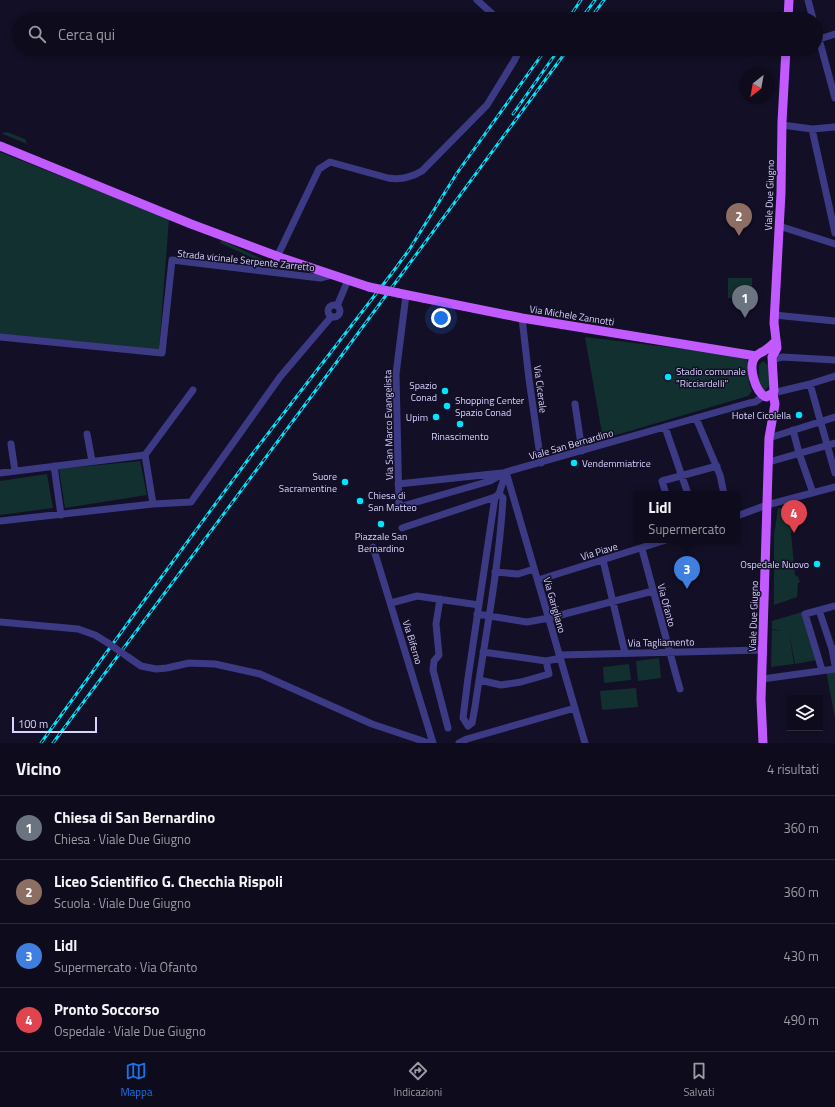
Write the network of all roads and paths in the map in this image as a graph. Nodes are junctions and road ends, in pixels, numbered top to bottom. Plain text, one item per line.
1 (477, 0) edge
2 (789, 0) edge
3 (808, 0) edge
4 (490, 12) edge
5 (788, 12) edge
6 (811, 12) edge
7 (835, 34) edge
8 (823, 38) edge
9 (516, 56) edge
10 (786, 56) edge
11 (823, 56) edge
12 (835, 98) edge
13 (782, 125) junction
14 (835, 127) edge
15 (812, 129) junction
16 (0, 146) edge
17 (832, 205) edge
18 (779, 226) junction
19 (835, 233) edge
20 (835, 244) edge
21 (277, 256) junction
22 (332, 275) junction
23 (348, 280) junction
24 (402, 294) junction
25 (774, 315) junction
26 (522, 318) junction
27 (835, 321) edge
28 (0, 338) edge
29 (776, 341) junction
30 (742, 354) junction
31 (758, 354) junction
32 (772, 359) junction
33 (835, 360) edge
34 (752, 366) junction
35 (835, 376) edge
36 (810, 384) junction
37 (193, 390) dead end
38 (767, 394) junction
39 (575, 404) dead end
40 (835, 417) edge
41 (696, 418) junction
42 (820, 422) junction
43 (665, 427) junction
44 (793, 430) junction
45 (87, 434) dead end
46 (769, 438) junction
47 (835, 443) edge
48 (11, 444) dead end
49 (826, 446) junction
50 (582, 451) junction
51 (799, 453) junction
52 (145, 455) junction
53 (92, 461) junction
54 (768, 462) junction
55 (541, 463) junction
56 (54, 466) junction
57 (717, 466) junction
58 (15, 471) junction
59 (506, 472) junction
60 (835, 473) edge
61 (0, 474) edge
62 (682, 475) junction
63 (398, 484) junction
64 (835, 487) edge
65 (665, 491) edge
66 (687, 491) edge
67 (723, 491) edge
68 (813, 493) junction
69 (497, 496) junction
70 (153, 504) junction
71 (767, 505) junction
72 (399, 507) joint
73 (61, 515) junction
74 (740, 515) edge
75 (0, 521) edge
76 (402, 528) dead end
77 (657, 543) edge
78 (373, 547) dead end
79 (642, 548) junction
80 (602, 560) junction
81 (534, 569) junction
82 (495, 572) junction
83 (538, 580) junction
84 (653, 591) junction
85 (440, 599) junction
86 (612, 601) junction
87 (391, 603) junction
88 (479, 605) junction
89 (835, 606) edge
90 (819, 610) junction
91 (477, 614) junction
92 (488, 616) junction
93 (548, 618) junction
94 (0, 622) edge
95 (834, 649) edge
96 (762, 650) junction
97 (483, 652) junction
98 (670, 652) junction
99 (625, 653) junction
100 (560, 656) junction
101 (546, 661) junction
102 (835, 664) edge
103 (835, 669) edge
104 (822, 670) junction
105 (762, 679) junction
106 (479, 680) junction
107 (680, 689) dead end
108 (575, 708) junction
109 (468, 726) junction
110 (448, 728) dead end
111 (468, 741) edge
112 (429, 743) edge
113 (433, 743) edge
114 (459, 743) edge
115 (585, 743) edge
116 (763, 743) edge

1 - 4 street
2 - 5 main road
3 - 6 street
7 - 8 street
9 - 21 street
10 - 13 main road, Viale Due Giugno
11 - 12 street
13 - 15 street
13 - 18 main road, Viale Due Giugno
14 - 15 street
15 - 17 street
16 - 21 main road, Via Michele Zannotti
17 - 19 street
18 - 20 street
18 - 25 main road, Viale Due Giugno
21 - 22 main road, Via Michele Zannotti
22 - 23 main road, Via Michele Zannotti
22 - 28 street, Strada vicinale Serpente Zarretto
23 - 24 main road, Via Michele Zannotti, bridge
23 - 70 street
24 - 26 main road, Via Michele Zannotti
24 - 63 street, Via San Marco Evangelista
25 - 27 street
25 - 29 main road, Viale Due Giugno
26 - 30 main road, Via Michele Zannotti
26 - 55 street, Via Cicerale
29 - 31 main road
29 - 32 main road, Viale Due Giugno
30 - 31 main road, Via Michele Zannotti
30 - 34 main road
31 - 32 main road, Via Michele Zannotti
31 - 34 main road
32 - 33 street
32 - 38 main road, Viale Due Giugno
34 - 38 main road
35 - 36 street
36 - 38 street
36 - 42 street
37 - 52 street
38 - 41 street, Viale San Bernardino
38 - 46 main road, Viale Due Giugno
39 - 50 street
40 - 42 street
41 - 43 street, Viale San Bernardino
41 - 57 street
42 - 44 street
42 - 49 street
43 - 50 street, Viale San Bernardino
43 - 62 street
44 - 46 street
44 - 51 street
45 - 53 street
46 - 54 main road, Viale Due Giugno
47 - 49 street
48 - 58 street
49 - 51 street
49 - 60 street
50 - 55 street, Viale San Bernardino
51 - 54 street
51 - 68 street
52 - 53 street
52 - 70 street
53 - 56 street
54 - 71 main road, Viale Due Giugno
55 - 59 street, Viale San Bernardino
56 - 58 street
56 - 73 street
57 - 62 street
57 - 67 street
58 - 61 street
59 - 63 street
59 - 69 street
59 - 72 street, Viale San Bernardino
59 - 81 street, Via Garigliano
62 - 65 street
62 - 66 street
63 - 72 street, Via San Marco Evangelista
64 - 68 street
68 - 71 street
69 - 76 street
69 - 82 street
69 - 88 street
70 - 73 street
71 - 74 street
71 - 96 main road, Viale Due Giugno
73 - 75 street
77 - 79 street, Via Piave
78 - 87 street, Via Biferno
79 - 80 street, Via Piave
79 - 84 street, Via Ofanto
80 - 83 street, Via Piave
80 - 86 street
81 - 82 street
81 - 83 street, Via Garigliano
82 - 92 street
83 - 93 street, Via Garigliano
84 - 86 street
84 - 98 street, Via Ofanto
85 - 87 street
85 - 88 street
85 - 110 street
86 - 93 street
86 - 99 street
87 - 113 street, Via Biferno
88 - 91 street
89 - 90 street
90 - 95 street
90 - 104 street
91 - 92 street
91 - 109 street
92 - 93 street
92 - 97 street
93 - 100 street, Via Garigliano
94 - 112 street, bridge
95 - 102 street
96 - 98 street, Via Tagliamento
96 - 105 main road, Viale Due Giugno
97 - 101 street
97 - 106 street
98 - 99 street, Via Tagliamento
98 - 107 street, Via Ofanto
99 - 100 street, Via Tagliamento
100 - 101 street, Via Tagliamento
100 - 108 street, Via Garigliano
101 - 106 street
103 - 104 street
104 - 105 street
105 - 116 main road, Viale Due Giugno
106 - 109 street
108 - 111 street
108 - 115 street, Via Garigliano
109 - 111 street
111 - 114 street

